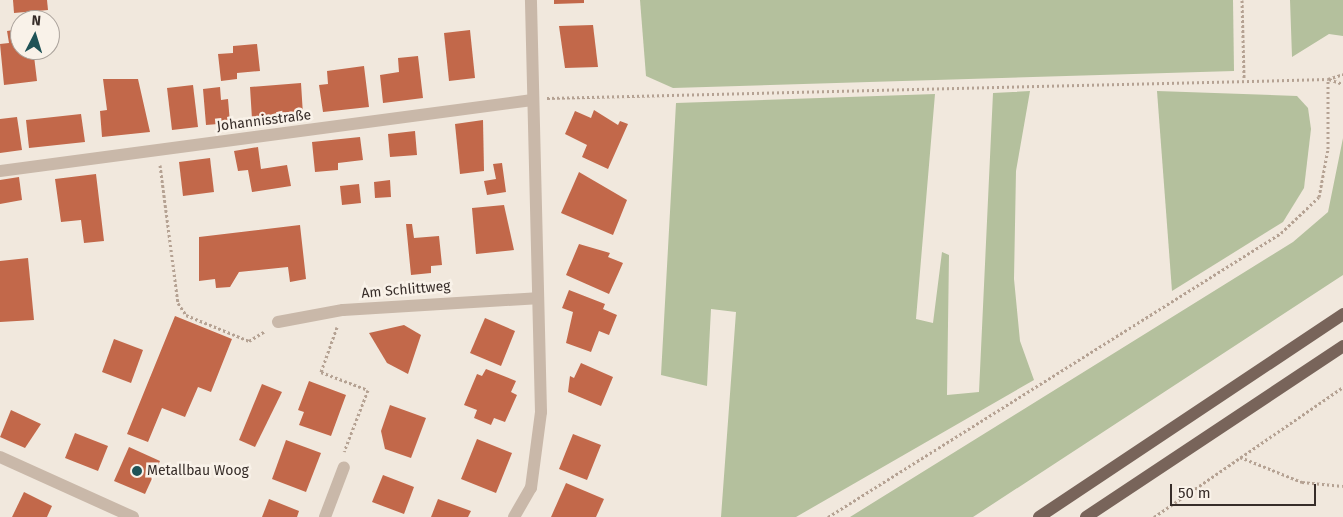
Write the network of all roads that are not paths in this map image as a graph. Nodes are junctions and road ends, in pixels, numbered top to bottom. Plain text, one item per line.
1 (531, 0) edge
2 (532, 100) junction
3 (0, 171) edge
4 (536, 298) junction
5 (1343, 314) edge
6 (278, 322) road end
7 (1343, 346) edge
8 (0, 458) edge
9 (344, 467) road end
10 (133, 517) edge
11 (325, 517) edge
12 (514, 517) edge
13 (1040, 517) edge
14 (1086, 517) edge

1 - 2 street
2 - 3 street, Johannisstraße
2 - 4 street
4 - 6 street, Am Schlittweg
4 - 12 street
5 - 13 main road
7 - 14 main road
8 - 10 street
9 - 11 street

